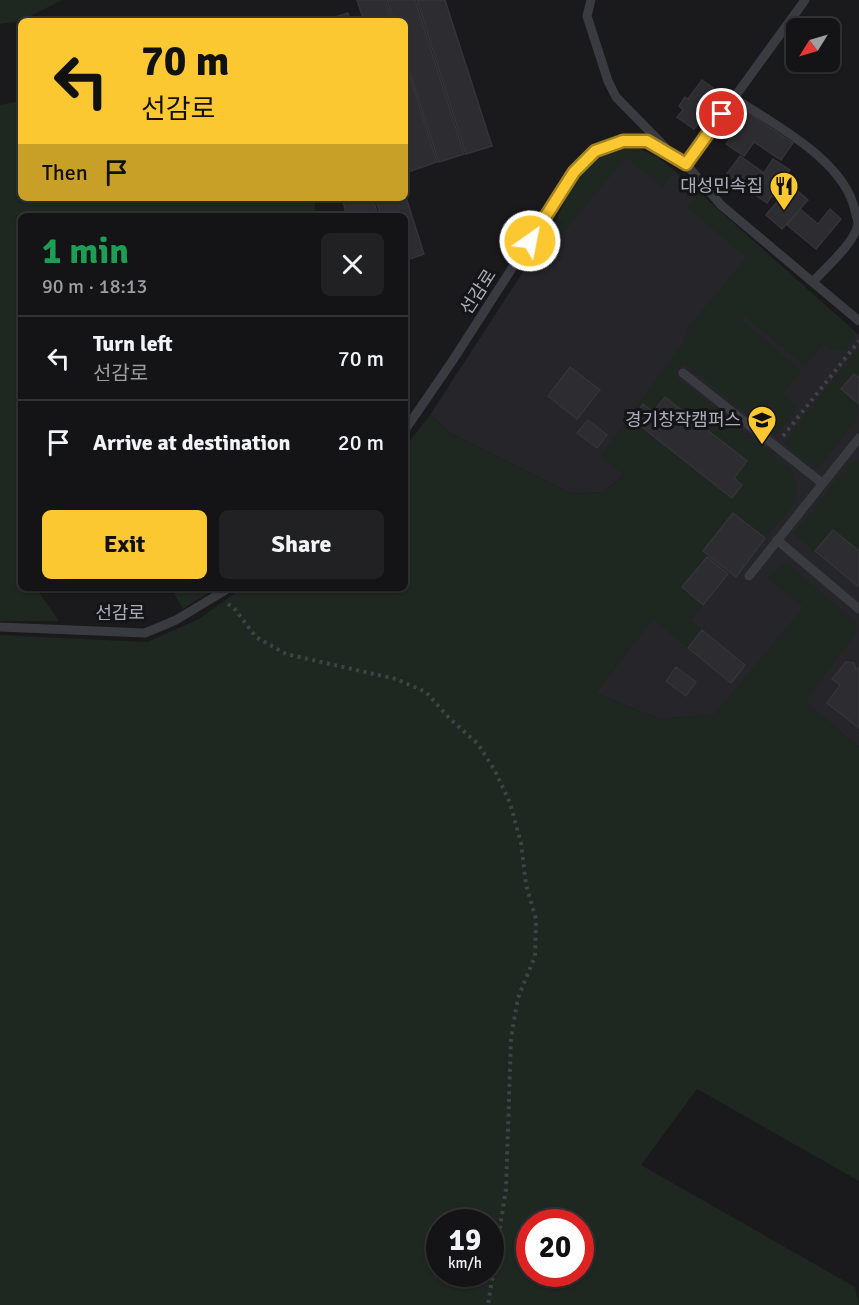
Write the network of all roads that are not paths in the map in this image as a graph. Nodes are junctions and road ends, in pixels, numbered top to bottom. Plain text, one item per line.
1 (591, 0) edge
2 (805, 0) edge
3 (734, 98) junction
4 (670, 153) junction
5 (686, 164) junction
6 (813, 282) junction
7 (859, 321) edge
8 (683, 373) dead end
9 (408, 426) edge
10 (859, 438) edge
11 (822, 483) junction
12 (777, 540) junction
13 (749, 576) dead end
14 (225, 591) edge
15 (859, 609) edge
16 (0, 627) edge

1 - 4 lane, 선감로
2 - 3 lane
3 - 5 lane
3 - 6 lane
4 - 5 lane, 선감로
4 - 9 lane, 선감로
5 - 6 lane, 선감로
6 - 7 lane, 선감로
8 - 11 lane
10 - 11 lane
11 - 12 lane
12 - 13 lane
12 - 15 lane
14 - 16 lane, 선감로

